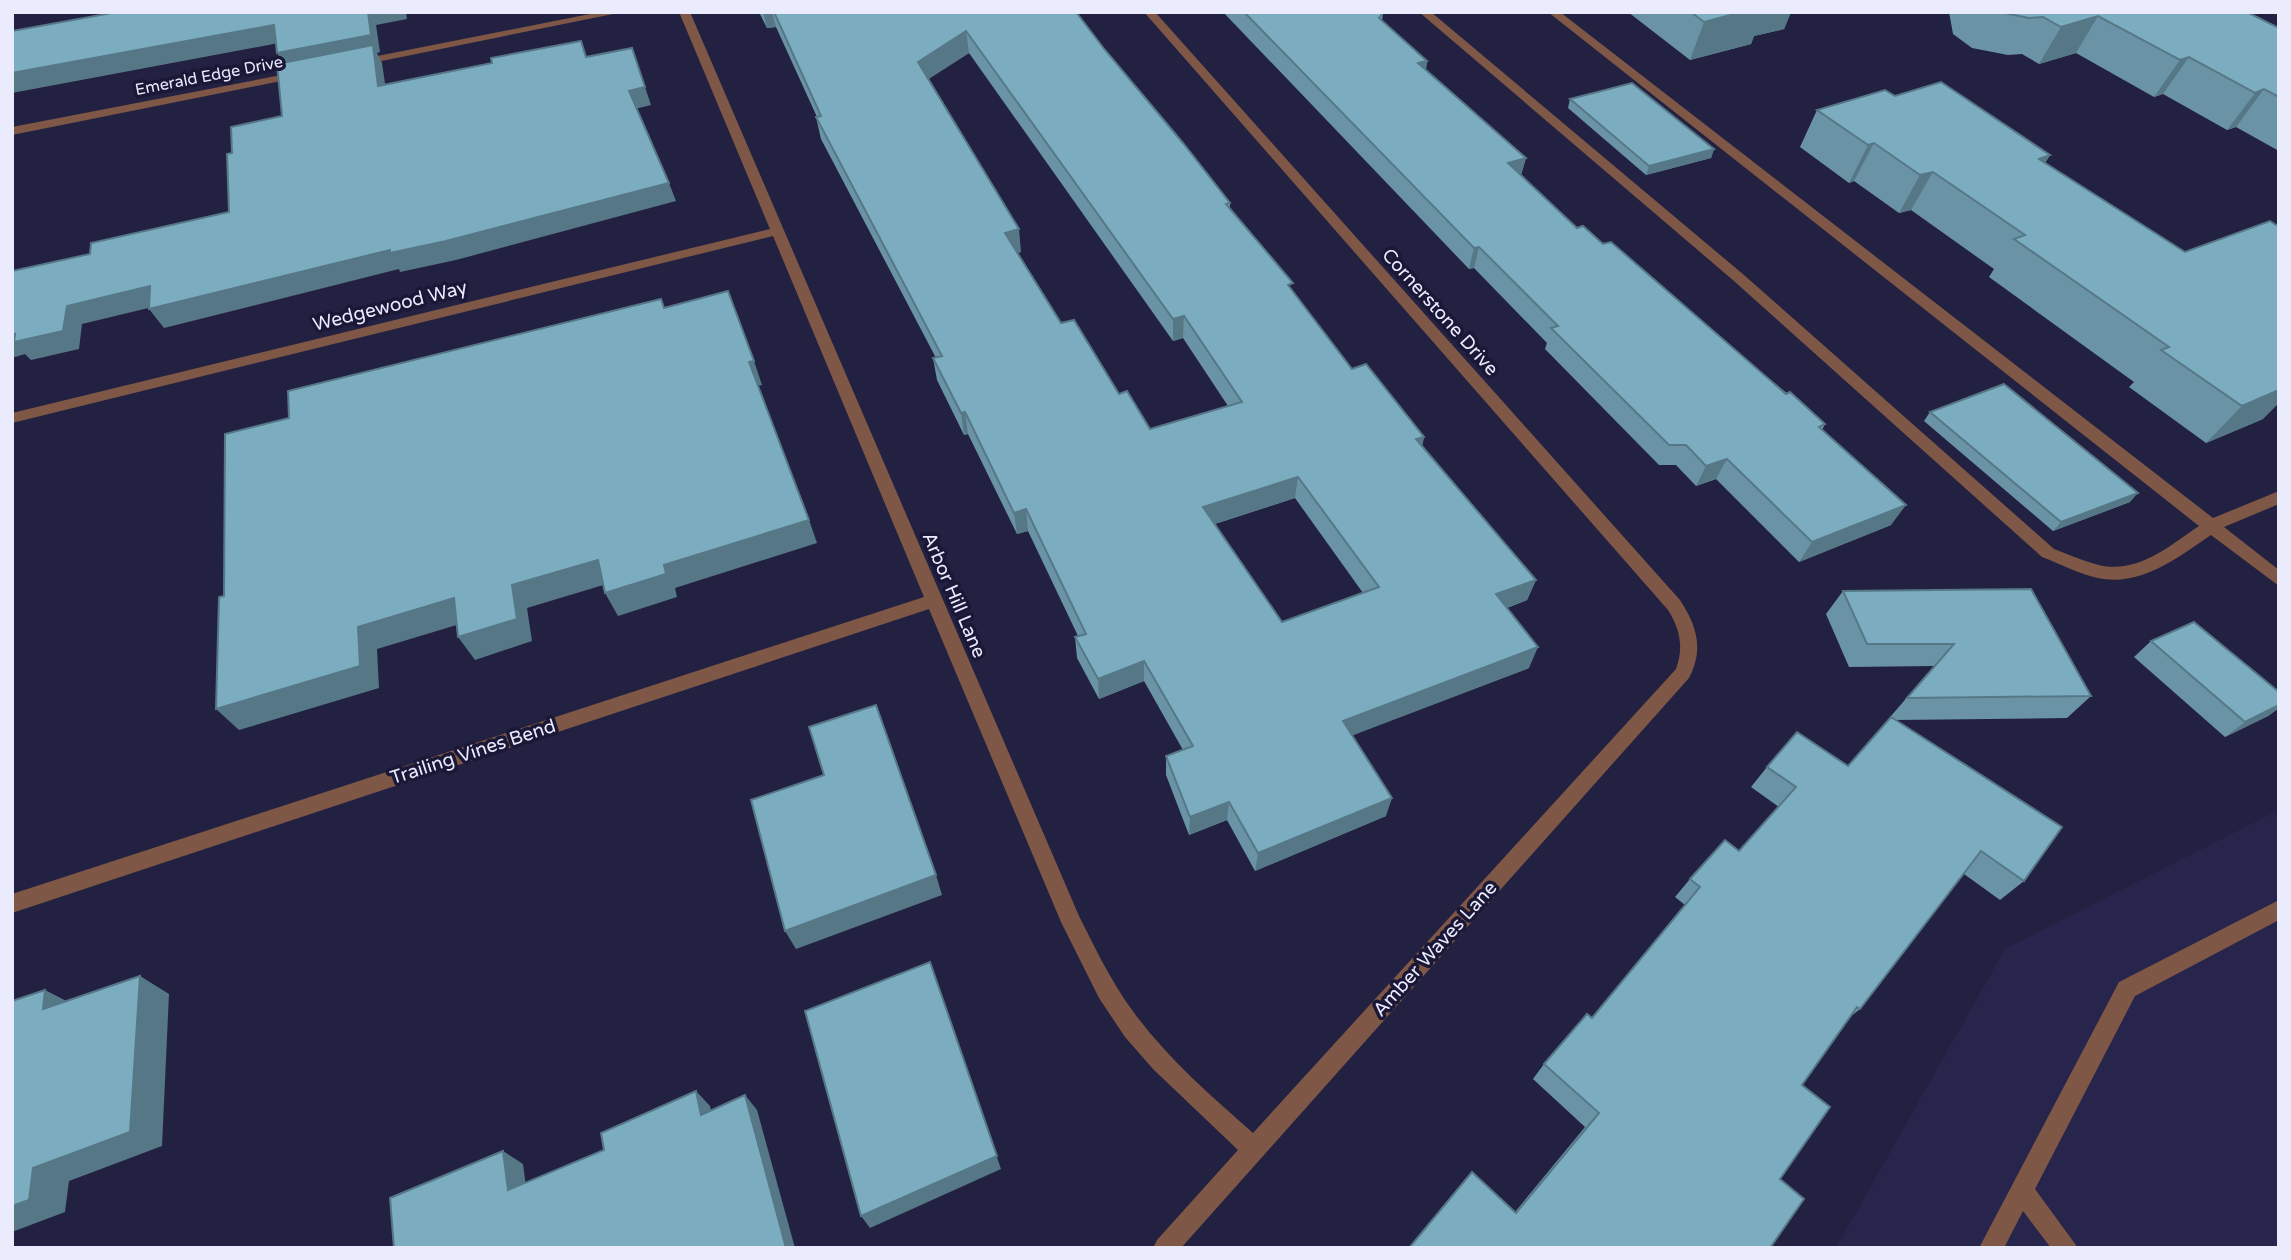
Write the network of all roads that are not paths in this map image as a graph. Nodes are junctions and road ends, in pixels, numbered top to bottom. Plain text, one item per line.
1 (618, 12) edge
2 (684, 12) edge
3 (1149, 12) edge
4 (1424, 12) edge
5 (1553, 12) edge
6 (349, 65) edge
7 (322, 70) edge
8 (12, 131) edge
9 (777, 231) junction
10 (12, 418) edge
11 (2279, 497) edge
12 (2211, 526) junction
13 (2279, 580) edge
14 (934, 601) junction
15 (1691, 642) joint
16 (12, 904) edge
17 (2279, 909) edge
18 (1254, 1149) junction
19 (2021, 1190) junction
20 (1164, 1248) edge
21 (1991, 1248) edge
22 (2066, 1248) edge

1 - 6 street
2 - 9 street, Arbor Hill Lane
3 - 15 street, Cornerstone Drive
4 - 12 street
5 - 12 street
7 - 8 street, Emerald Edge Drive
9 - 10 street, Wedgewood Way
9 - 14 street, Arbor Hill Lane
11 - 12 street
12 - 13 street
14 - 16 street, Trailing Vines Bend
14 - 18 street, Arbor Hill Lane
15 - 18 street, Amber Waves Lane
17 - 19 street
18 - 20 street, Amber Waves Lane
19 - 21 street
19 - 22 street

